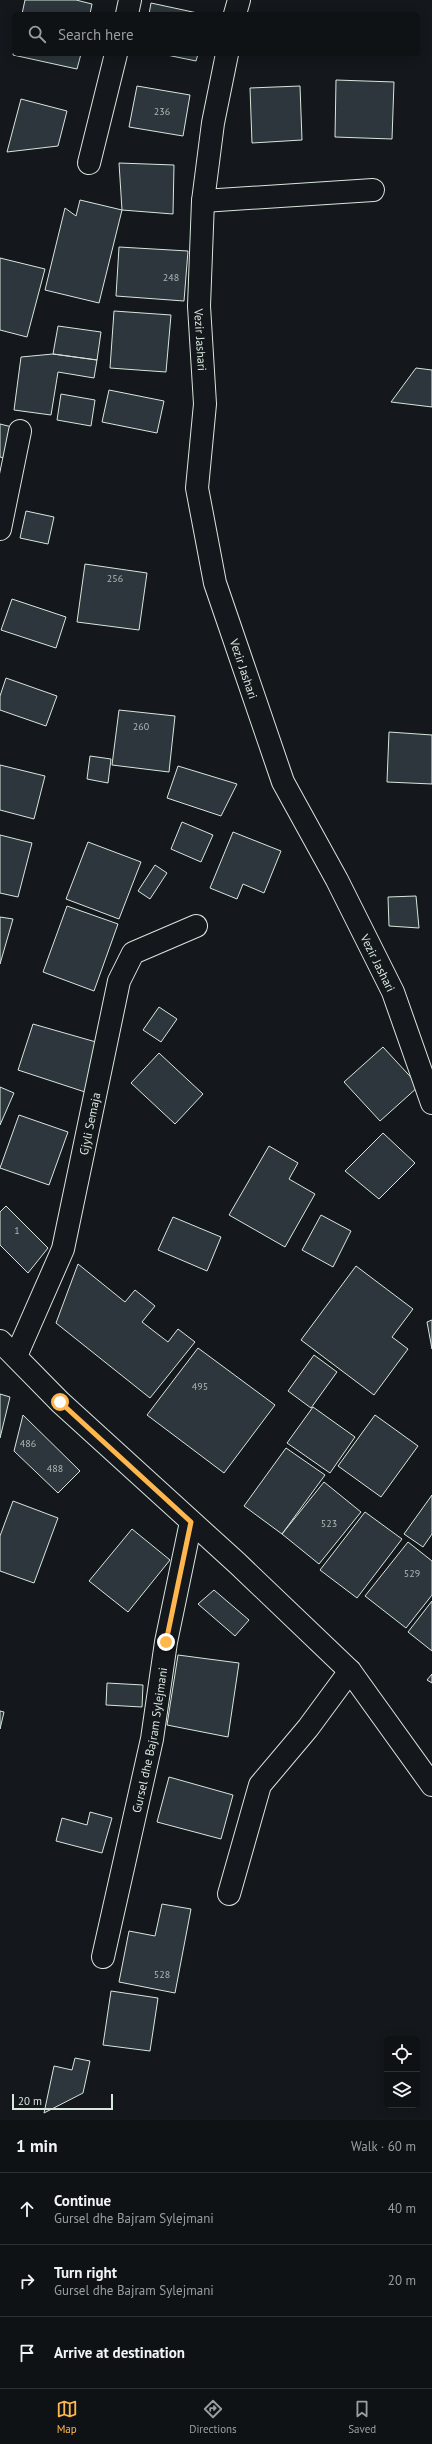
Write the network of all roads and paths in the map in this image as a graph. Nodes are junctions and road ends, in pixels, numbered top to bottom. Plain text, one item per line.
1 (130, 0) edge
2 (239, 0) edge
3 (127, 12) edge
4 (236, 12) edge
5 (116, 56) edge
6 (227, 56) edge
7 (89, 163) dead end
8 (373, 190) dead end
9 (203, 202) junction
10 (20, 431) dead end
11 (0, 529) edge
12 (196, 926) dead end
13 (432, 1104) edge
14 (0, 1341) edge
15 (16, 1356) junction
16 (191, 1522) junction
17 (350, 1671) junction
18 (432, 1785) edge
19 (229, 1894) dead end
20 (103, 1957) dead end

1 - 3 street
2 - 4 street
5 - 7 street
6 - 9 street, Vezir Jashari
8 - 9 street
9 - 13 street, Vezir Jashari
10 - 11 street
12 - 15 street, Gjyli Semaja
14 - 15 street
15 - 16 street
16 - 17 street
16 - 20 street, Gursel dhe Bajram Sylejmani
17 - 18 street
17 - 19 street

